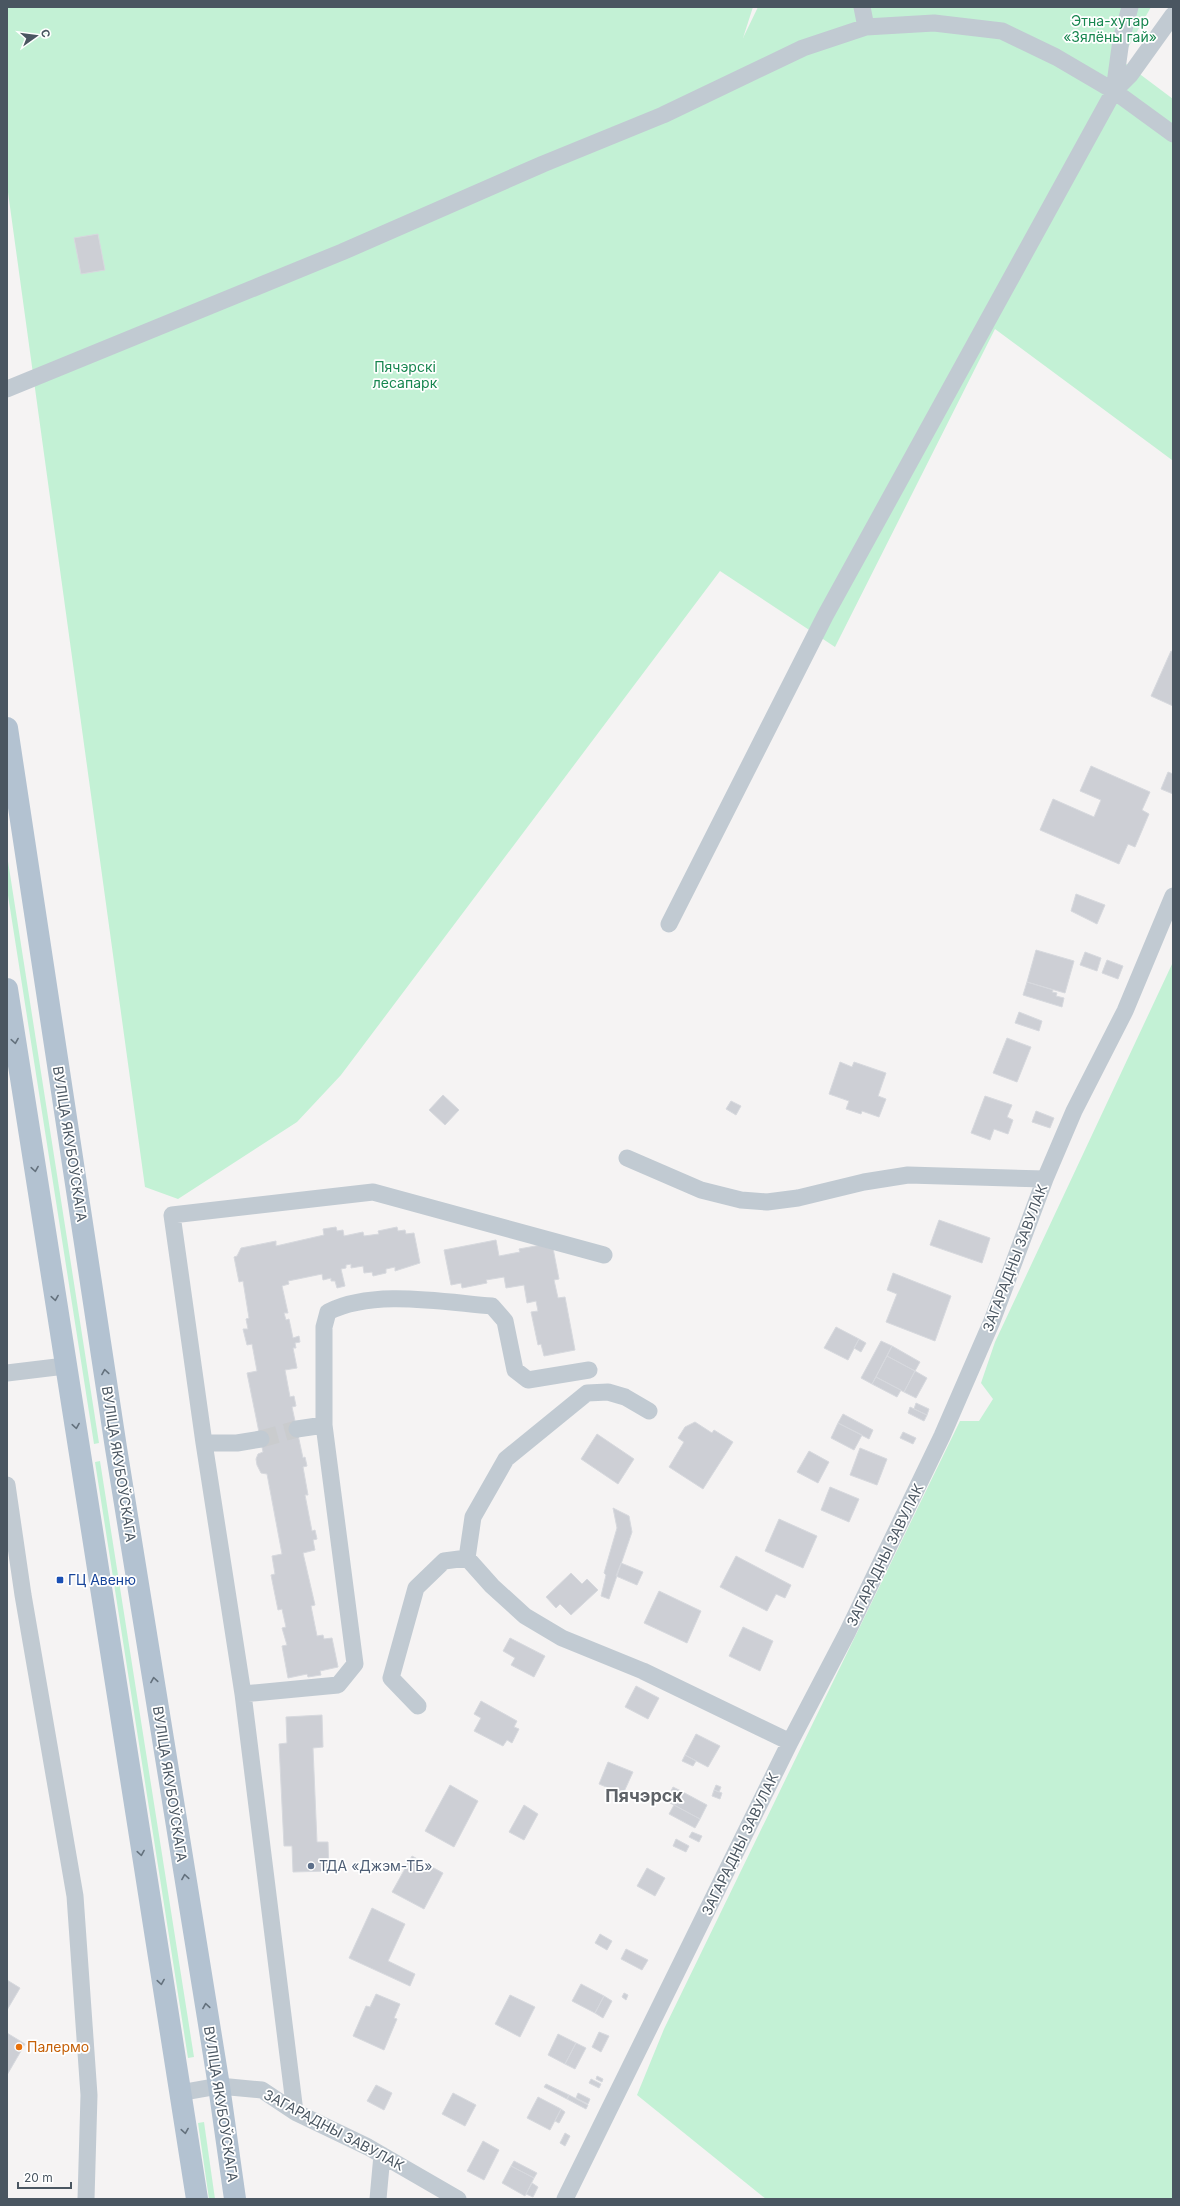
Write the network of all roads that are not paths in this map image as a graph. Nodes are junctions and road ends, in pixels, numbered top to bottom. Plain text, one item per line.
1 (862, 7) edge
2 (1130, 7) edge
3 (1173, 15) edge
4 (866, 27) junction
5 (1114, 91) junction
6 (1173, 134) edge
7 (7, 389) edge
8 (7, 728) edge
9 (1173, 896) edge
10 (669, 924) dead end
11 (7, 988) edge
12 (627, 1158) dead end
13 (1045, 1179) junction
14 (604, 1255) dead end
15 (66, 1366) junction
16 (589, 1370) dead end
17 (7, 1373) edge
18 (650, 1411) dead end
19 (324, 1425) junction
20 (297, 1429) tunnel mouth
21 (261, 1439) tunnel mouth
22 (204, 1443) junction
23 (7, 1485) edge
24 (467, 1558) junction
25 (243, 1694) junction
26 (418, 1706) dead end
27 (790, 1742) junction
28 (219, 2086) junction
29 (179, 2092) junction
30 (295, 2112) junction
31 (382, 2155) junction
32 (86, 2199) edge
33 (197, 2199) edge
34 (235, 2199) edge
35 (378, 2199) edge
36 (458, 2199) edge
37 (565, 2199) edge

1 - 4 street
2 - 5 street
3 - 5 street
4 - 5 street
4 - 7 street
5 - 6 street
5 - 10 street
28 -> 8 main road, ВУЛІЦА ЯКУБОЎСКАГА
9 - 13 street, ЗАГАРАДНЫ ЗАВУЛАК
11 -> 15 main road
12 - 13 street
13 - 27 street, ЗАГАРАДНЫ ЗАВУЛАК
14 - 22 street
15 - 17 street
15 -> 29 main road
16 - 19 street
18 - 24 street
19 - 20 street
19 - 25 street
21 - 22 street
22 - 25 street
23 - 32 street
24 - 26 street
24 - 27 street
25 - 30 street
27 - 37 street, ЗАГАРАДНЫ ЗАВУЛАК
28 - 29 street, ЗАГАРАДНЫ ЗАВУЛАК
28 - 30 street, ЗАГАРАДНЫ ЗАВУЛАК
28 - 34 main road, ВУЛІЦА ЯКУБОЎСКАГА
29 -> 33 main road
30 - 31 street, ЗАГАРАДНЫ ЗАВУЛАК
31 - 35 street
31 - 36 street, ЗАГАРАДНЫ ЗАВУЛАК

